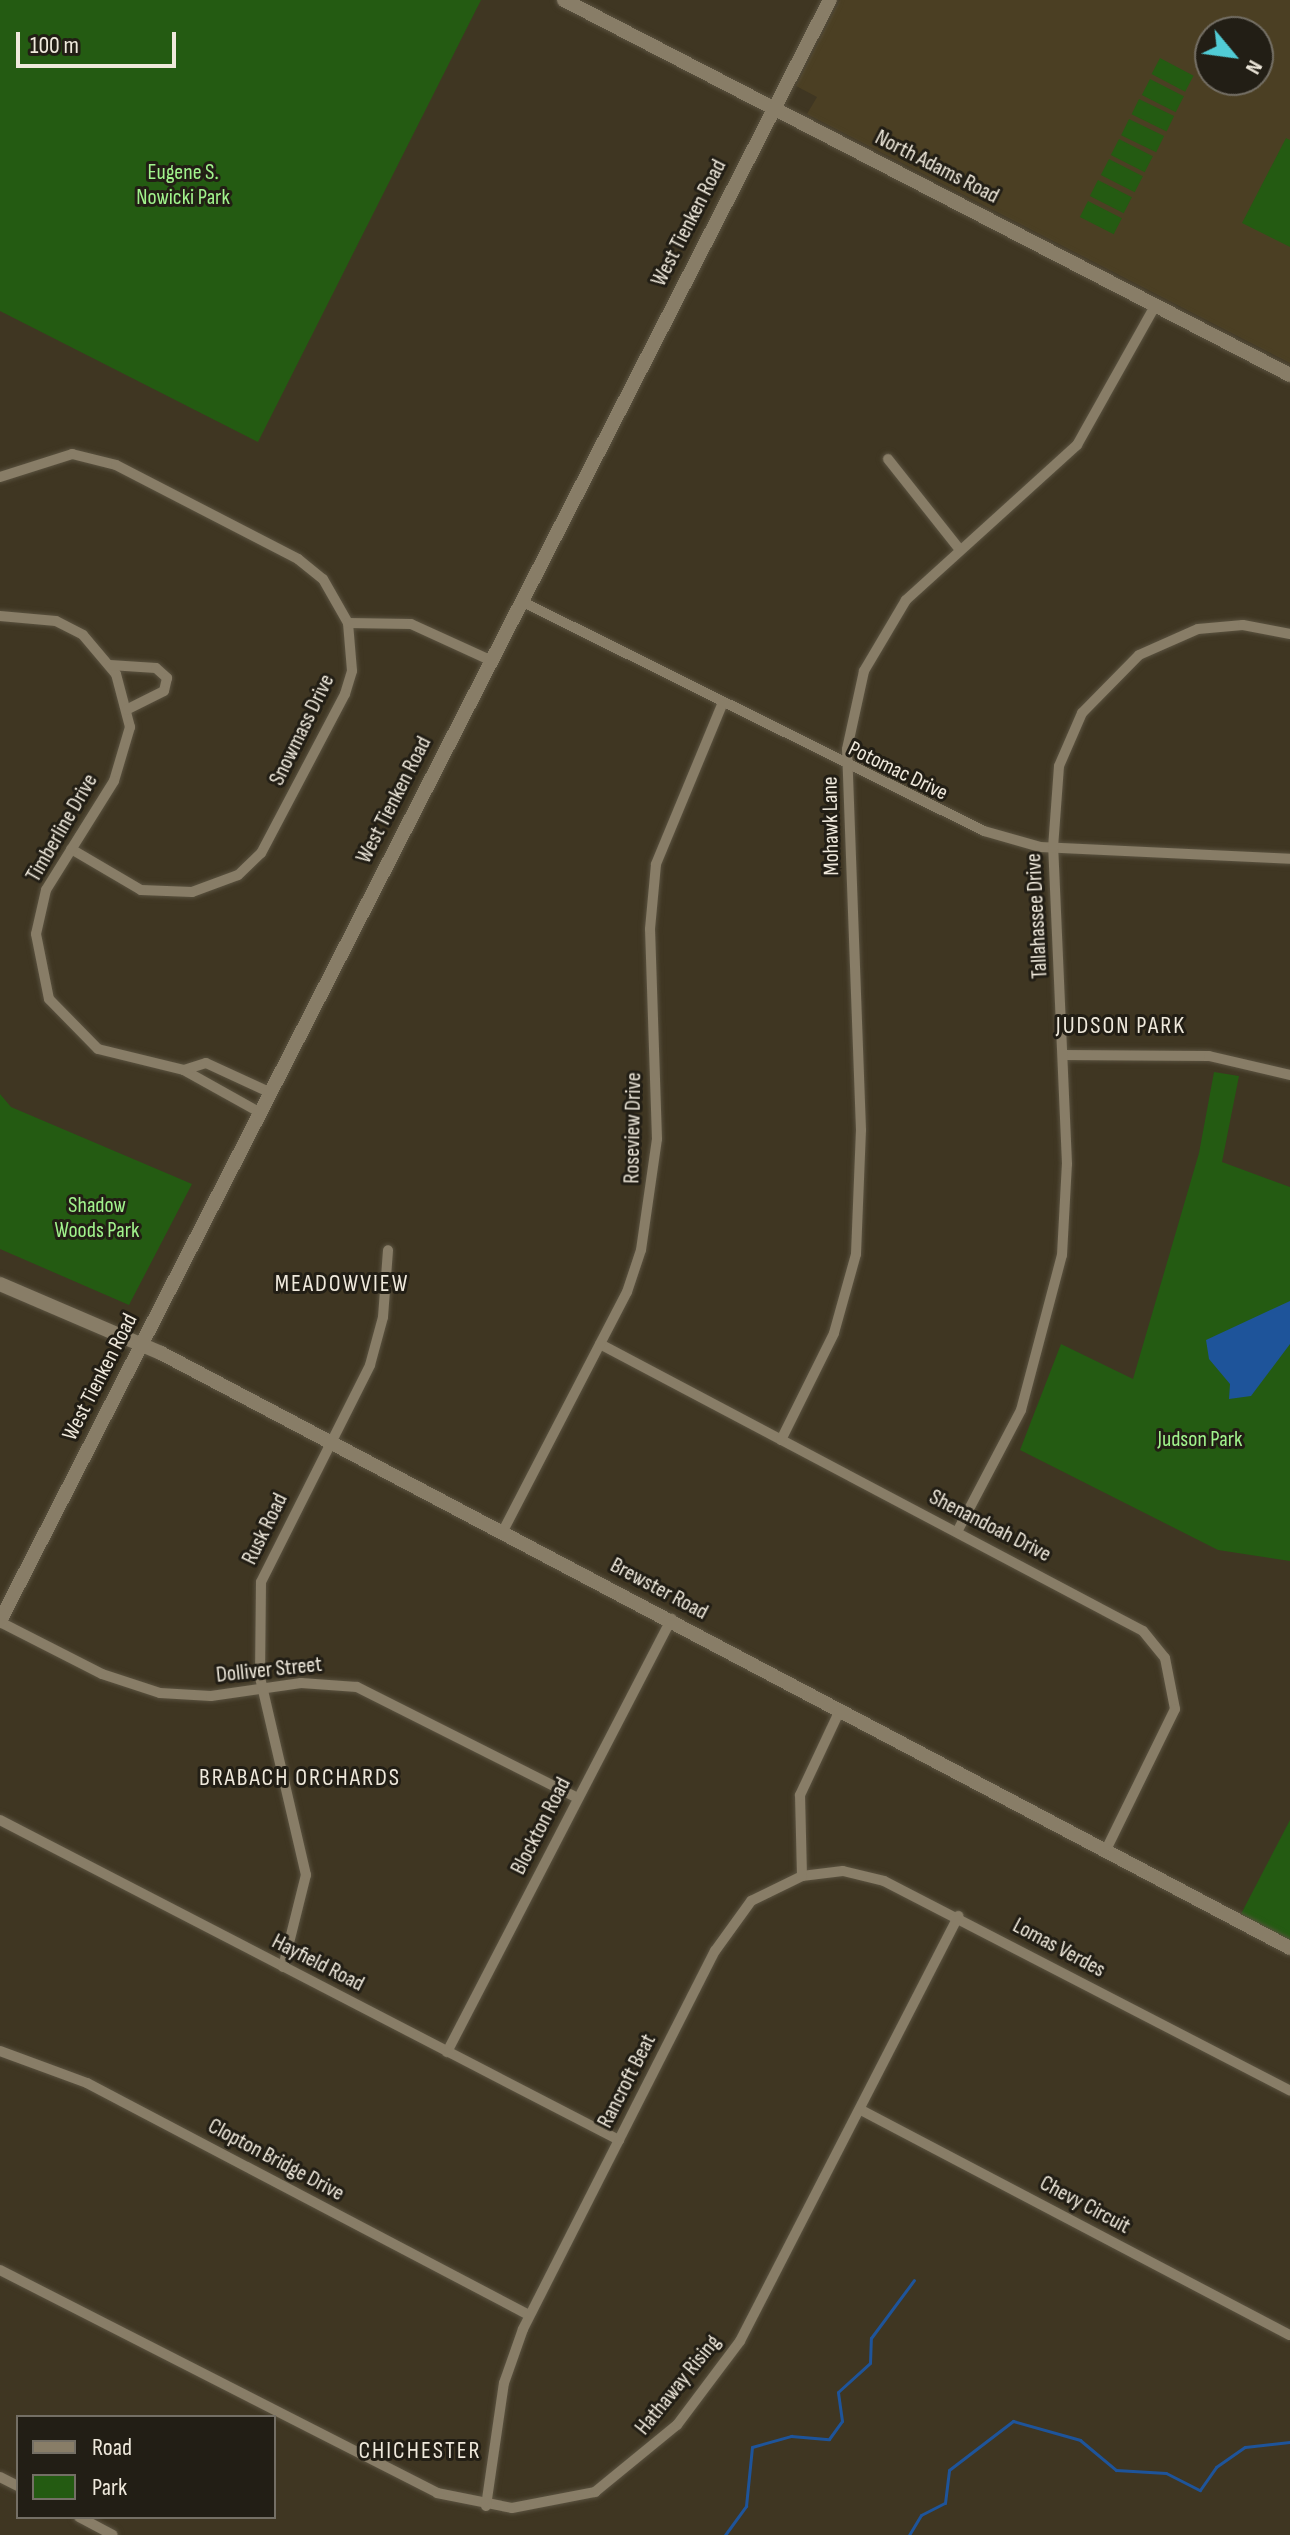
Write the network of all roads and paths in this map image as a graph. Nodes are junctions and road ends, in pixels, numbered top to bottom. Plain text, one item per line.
1 (830, 0) edge
2 (568, 1) edge
3 (774, 108) junction
4 (1155, 306) junction
5 (1290, 375) edge
6 (888, 459) dead end
7 (0, 477) edge
8 (960, 550) junction
9 (521, 601) junction
10 (0, 616) edge
11 (348, 623) junction
12 (1290, 634) edge
13 (490, 660) junction
14 (110, 665) junction
15 (722, 705) junction
16 (126, 710) junction
17 (851, 770) junction
18 (1053, 848) junction
19 (71, 849) junction
20 (1290, 859) edge
21 (1063, 1055) junction
22 (184, 1070) junction
23 (1290, 1075) edge
24 (269, 1092) junction
25 (259, 1112) junction
26 (388, 1250) dead end
27 (0, 1284) edge
28 (140, 1344) junction
29 (600, 1344) junction
30 (781, 1440) junction
31 (332, 1442) junction
32 (503, 1531) junction
33 (957, 1532) junction
34 (671, 1619) junction
35 (0, 1621) edge
36 (263, 1687) junction
37 (840, 1710) junction
38 (578, 1798) junction
39 (0, 1820) edge
40 (1105, 1852) junction
41 (802, 1876) junction
42 (958, 1916) junction
43 (1290, 1948) edge
44 (283, 1967) junction
45 (0, 2051) edge
46 (447, 2052) junction
47 (1290, 2091) edge
48 (861, 2110) junction
49 (619, 2140) junction
50 (0, 2270) edge
51 (529, 2315) junction
52 (1290, 2335) edge
53 (486, 2506) junction
54 (83, 2519) edge
55 (113, 2535) edge

1 - 3 street, West Tienken Road
2 - 3 street, North Adams Road
3 - 4 street, North Adams Road
3 - 9 street, West Tienken Road
4 - 5 street, North Adams Road
4 - 8 street, Mohawk Lane
6 - 8 street
7 - 11 street, Snowmass Drive
8 - 17 street, Mohawk Lane
9 - 13 street, West Tienken Road
9 - 15 street, Potomac Drive
10 - 14 street, Timberline Drive
11 - 13 street
11 - 19 street, Snowmass Drive
12 - 18 street, Tallahassee Drive
13 - 24 street, West Tienken Road
14 - 16 street, Timberline Drive
14 - 16 street
15 - 17 street, Potomac Drive
15 - 29 street, Roseview Drive
16 - 19 street, Timberline Drive
17 - 18 street, Potomac Drive
17 - 30 street, Mohawk Lane
18 - 20 street, Potomac Drive
18 - 21 street, Tallahassee Drive
19 - 22 street, Timberline Drive
21 - 23 street
21 - 33 street, Tallahassee Drive
22 - 24 street, Timberline Drive
22 - 25 street, Timberline Drive
24 - 25 street, West Tienken Road
25 - 28 street, West Tienken Road
26 - 31 street, Rusk Road
27 - 28 street, Brewster Road
28 - 31 street, Brewster Road
28 - 35 street, West Tienken Road
29 - 30 street, Shenandoah Drive
29 - 32 street, Roseview Drive
30 - 33 street, Shenandoah Drive
31 - 32 street, Brewster Road
31 - 36 street, Rusk Road
32 - 34 street, Brewster Road
33 - 40 street, Shenandoah Drive
34 - 37 street, Brewster Road
34 - 38 street, Blockton Road
35 - 36 street, Dolliver Street
36 - 38 street, Dolliver Street
36 - 44 street, Rusk Road
37 - 40 street, Brewster Road
37 - 41 street
38 - 46 street, Blockton Road
39 - 44 street, Hayfield Road
40 - 43 street, Brewster Road
41 - 42 street, Lomas Verdes
41 - 49 street, Rancroft Beat
42 - 47 street, Lomas Verdes
42 - 48 street, Hathaway Rising
44 - 46 street, Hayfield Road
45 - 51 street, Clopton Bridge Drive
46 - 49 street, Hayfield Road
48 - 52 street, Chevy Circuit
48 - 53 street, Hathaway Rising
49 - 51 street, Rancroft Beat
50 - 53 street, Hathaway Rising
51 - 53 street, Rancroft Beat
54 - 55 street

